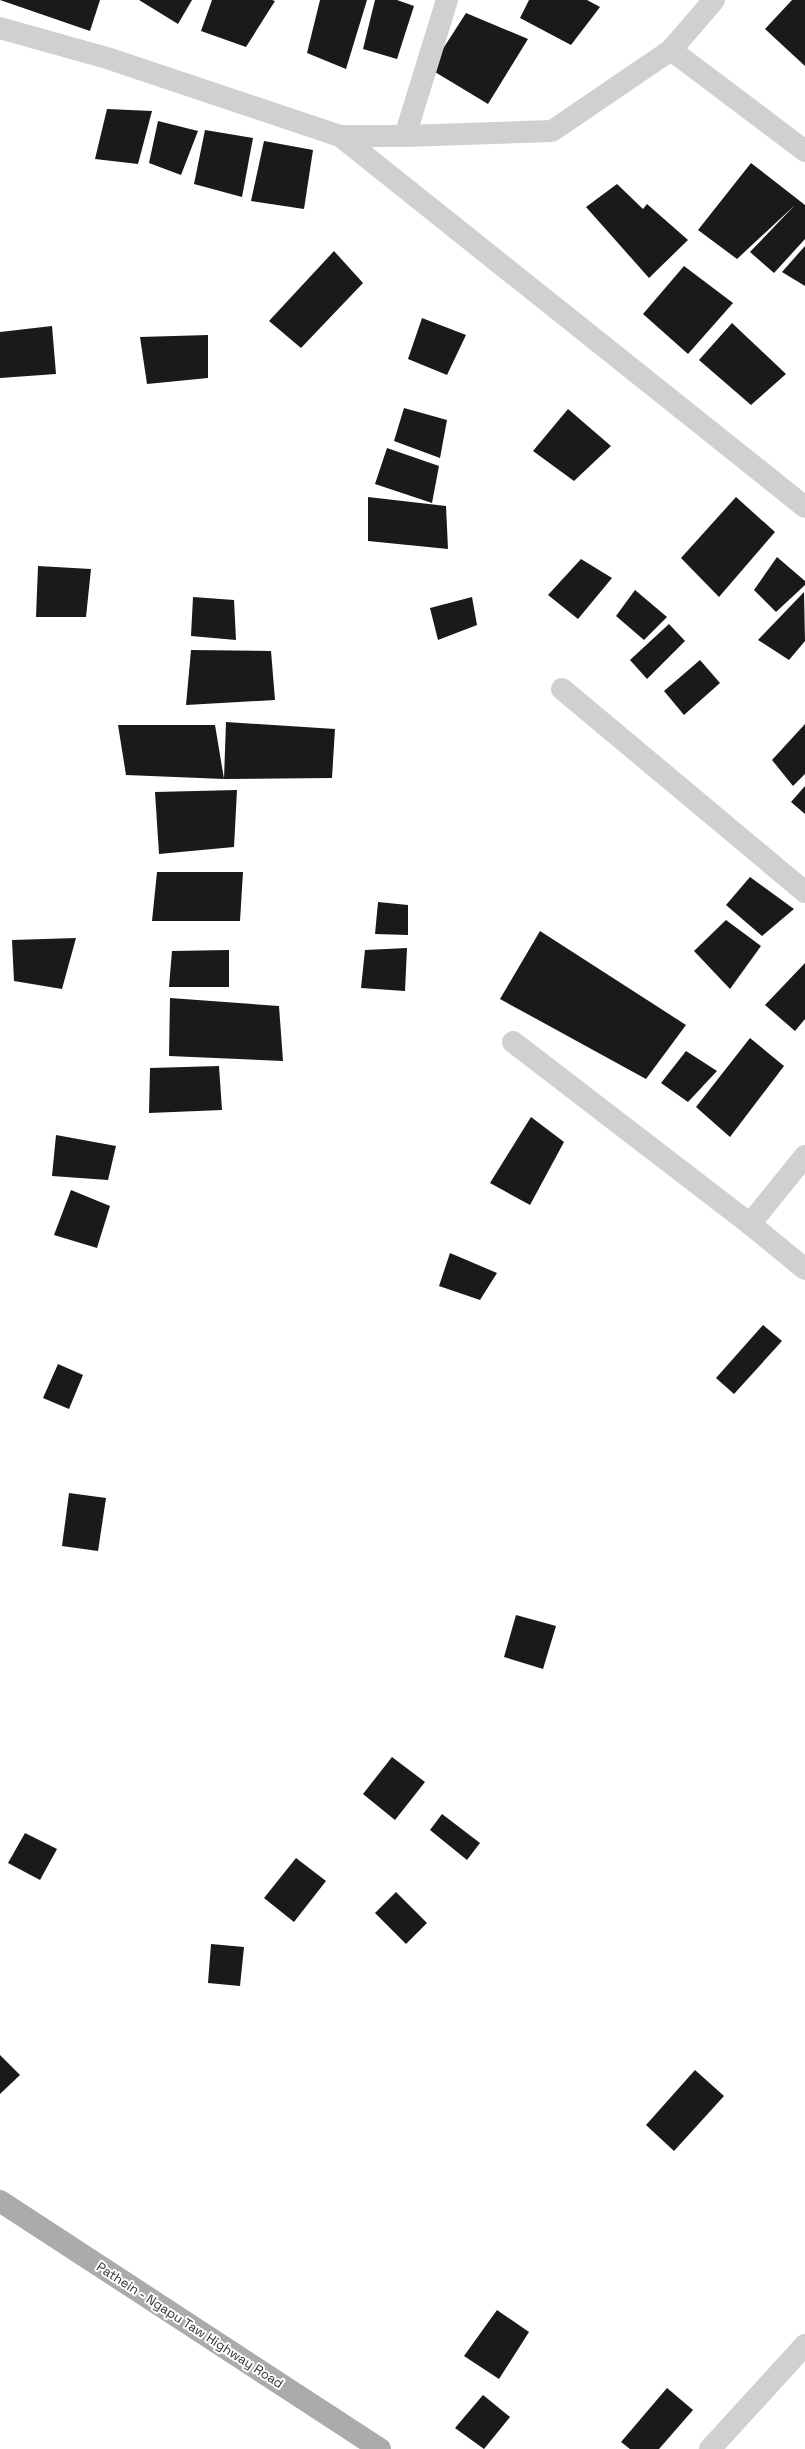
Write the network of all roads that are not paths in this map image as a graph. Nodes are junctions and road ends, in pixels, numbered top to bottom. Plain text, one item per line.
1 (447, 0) edge
2 (714, 0) edge
3 (0, 28) edge
4 (670, 50) junction
5 (340, 136) junction
6 (405, 136) junction
7 (805, 151) edge
8 (805, 507) edge
9 (562, 689) dead end
10 (805, 892) edge
11 (513, 1042) dead end
12 (805, 1156) edge
13 (750, 1224) junction
14 (805, 1269) edge
15 (0, 2201) edge
16 (805, 2345) edge
17 (380, 2449) edge
18 (710, 2449) edge

1 - 6 street
2 - 4 street
3 - 5 street
4 - 6 street
4 - 7 street
5 - 6 street
5 - 8 street
9 - 10 street
11 - 13 street
12 - 13 street
13 - 14 street
15 - 17 main road, Pathein - Ngapu Taw Highway Road
16 - 18 street

